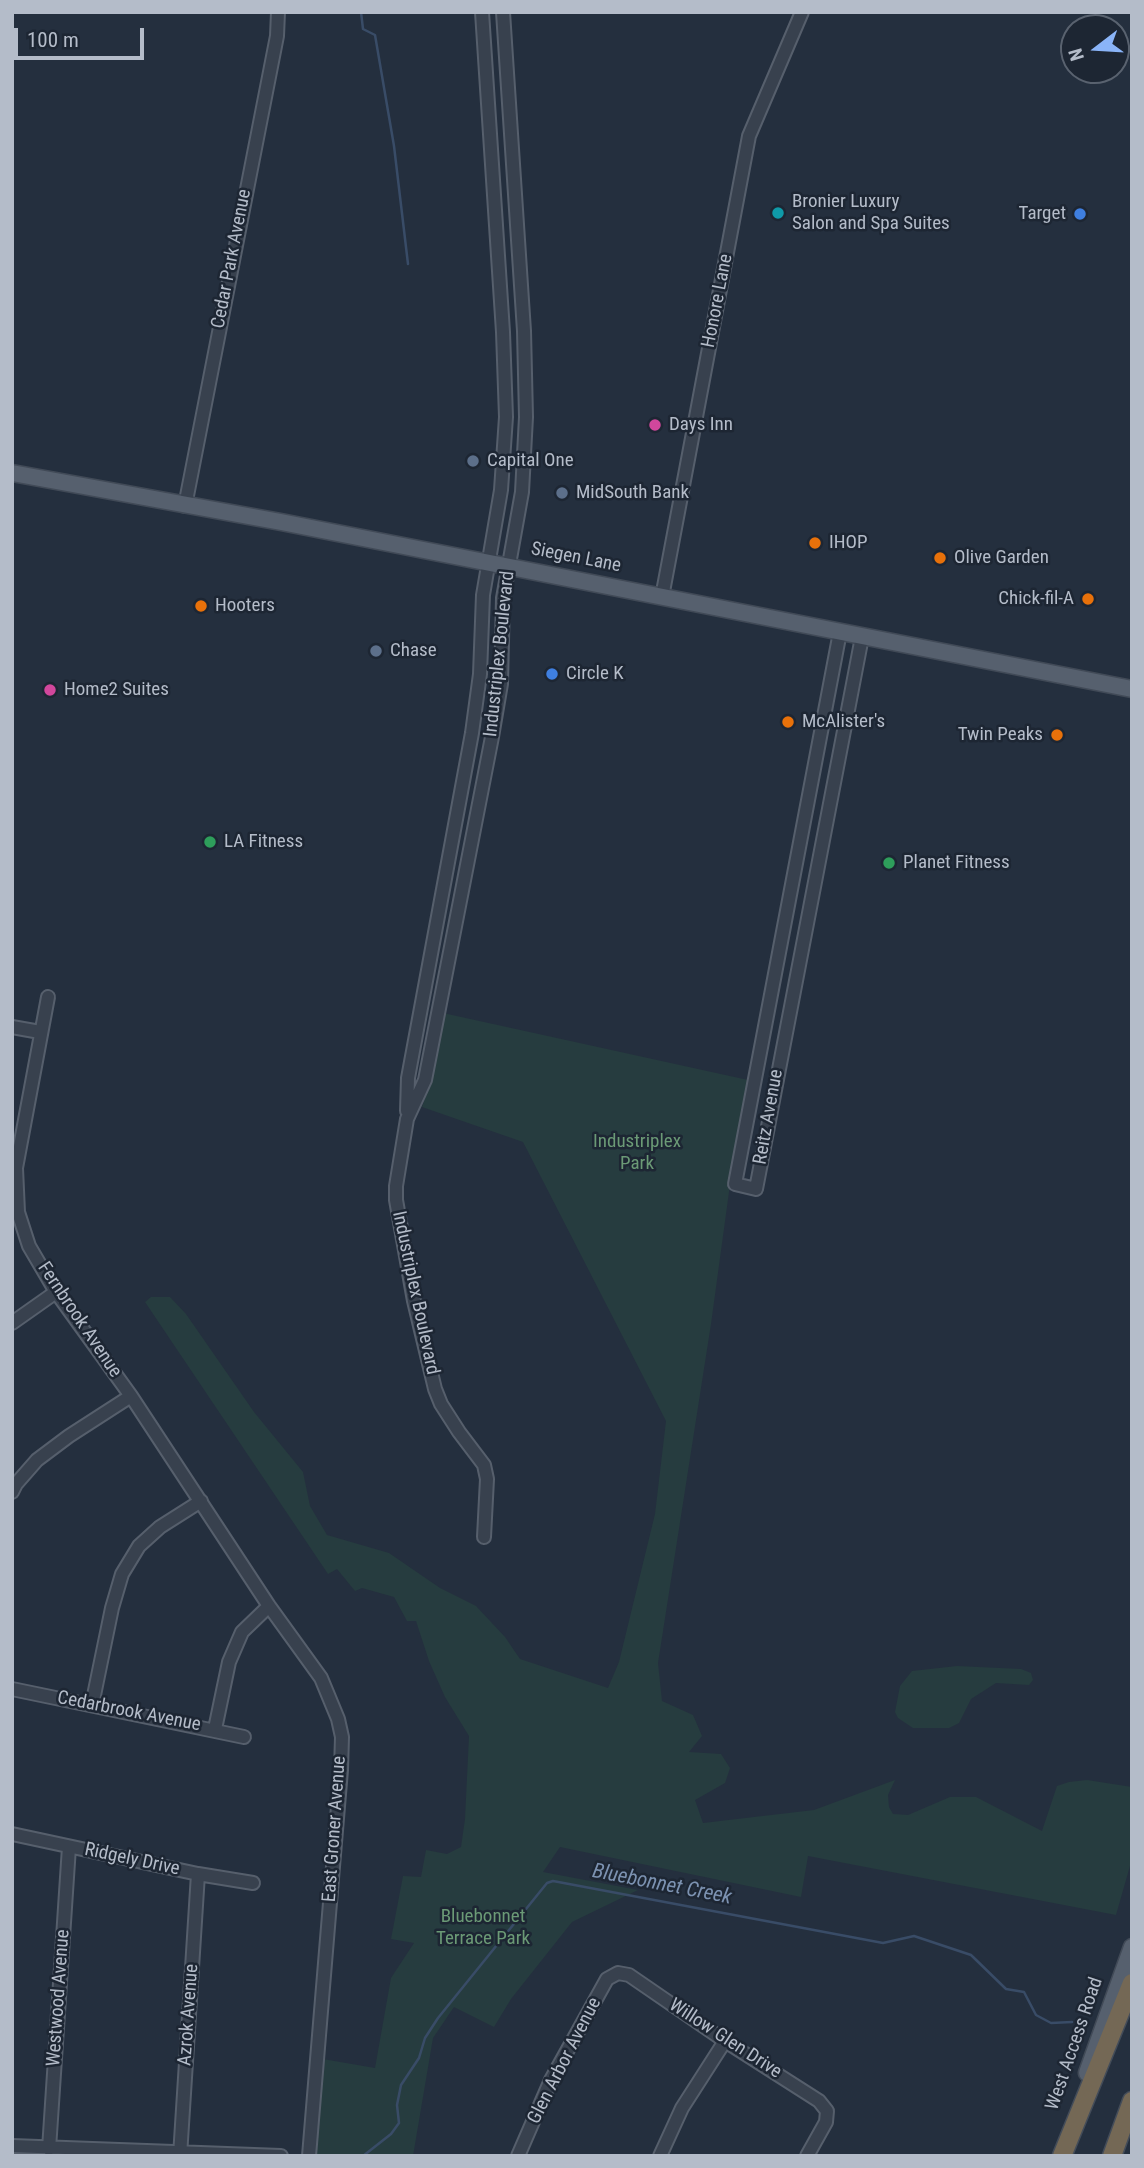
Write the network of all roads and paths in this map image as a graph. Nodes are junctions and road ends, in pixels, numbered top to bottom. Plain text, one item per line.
1 (278, 12) edge
2 (482, 12) edge
3 (503, 12) edge
4 (802, 12) edge
5 (12, 473) edge
6 (185, 506) junction
7 (490, 562) junction
8 (509, 566) junction
9 (663, 597) junction
10 (841, 632) junction
11 (862, 637) junction
12 (1132, 689) edge
13 (48, 997) dead end
14 (12, 1027) edge
15 (40, 1032) junction
16 (407, 1119) junction
17 (56, 1292) junction
18 (12, 1323) edge
19 (131, 1396) junction
20 (12, 1492) edge
21 (201, 1501) junction
22 (484, 1537) dead end
23 (269, 1606) junction
24 (12, 1689) edge
25 (92, 1705) junction
26 (215, 1729) junction
27 (244, 1737) dead end
28 (12, 1834) edge
29 (69, 1847) junction
30 (198, 1874) junction
31 (253, 1883) dead end
32 (1132, 1947) edge
33 (618, 1973) joint
34 (1132, 1983) edge
35 (725, 2041) junction
36 (1132, 2101) edge
37 (12, 2146) edge
38 (49, 2149) junction
39 (180, 2155) edge
40 (281, 2156) edge
41 (309, 2156) edge
42 (518, 2156) edge
43 (660, 2156) edge
44 (807, 2156) edge
45 (1060, 2156) edge
46 (1112, 2156) edge

1 - 6 street, Cedar Park Avenue
2 - 7 street, Industriplex Boulevard
3 - 8 street, Industriplex Boulevard
4 - 9 street, Honore Lane
5 - 6 main road, Siegen Lane
6 - 7 main road, Siegen Lane
7 - 8 main road, Siegen Lane
7 - 16 street, Industriplex Boulevard
8 - 9 main road, Siegen Lane
8 - 16 street, Industriplex Boulevard
9 - 10 main road, Siegen Lane
10 - 11 main road, Siegen Lane
10 - 11 street, Reitz Avenue
11 - 12 main road, Siegen Lane
13 - 15 street, Fernbrook Avenue
14 - 15 street
15 - 17 street, Fernbrook Avenue
16 - 22 street, Industriplex Boulevard
17 - 18 street
17 - 19 street, Fernbrook Avenue
19 - 20 street
19 - 21 street, Fernbrook Avenue
21 - 23 street, East Groner Avenue
21 - 25 street
23 - 26 street
23 - 41 street, East Groner Avenue
24 - 25 street, Cedarbrook Avenue
25 - 26 street, Cedarbrook Avenue
26 - 27 street, Cedarbrook Avenue
28 - 29 street, Ridgely Drive
29 - 30 street, Ridgely Drive
29 - 38 street, Westwood Avenue
30 - 31 street, Ridgely Drive
30 - 39 street, Azrok Avenue
32 - 45 main road, West Access Road
33 - 35 street, Willow Glen Drive
33 - 42 street, Glen Arbor Avenue
34 - 45 highway
35 - 43 street
35 - 44 street, Willow Glen Drive
36 - 46 highway
37 - 38 street
38 - 39 street
39 - 40 street

